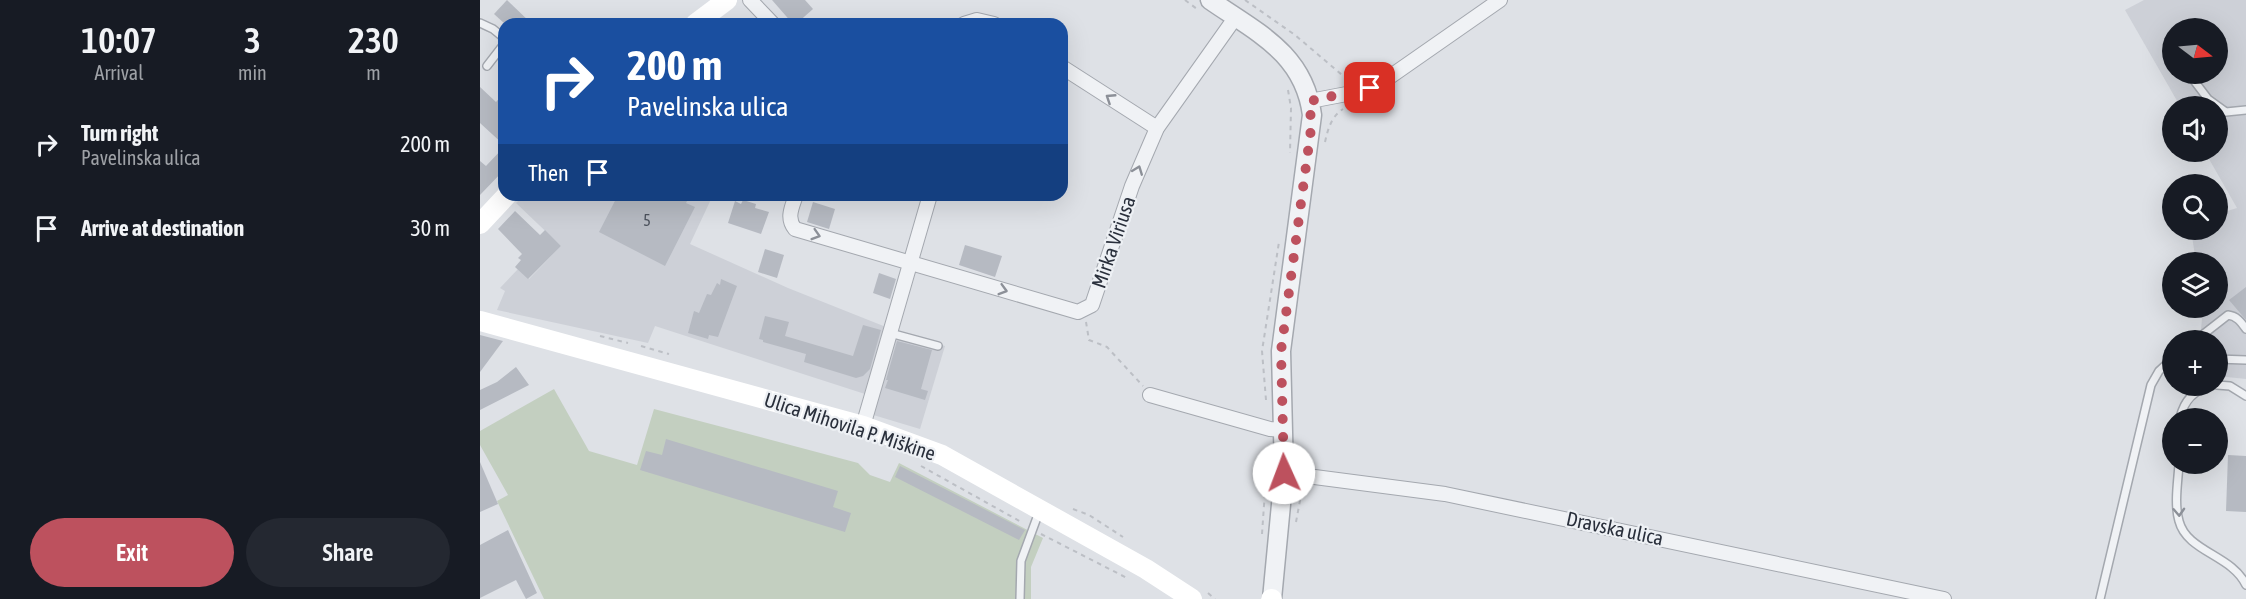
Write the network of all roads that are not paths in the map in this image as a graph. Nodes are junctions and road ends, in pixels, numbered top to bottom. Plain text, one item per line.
1 (727, 0) edge
2 (750, 0) edge
3 (1210, 0) edge
4 (1500, 0) edge
5 (703, 18) edge
6 (767, 18) edge
7 (1235, 18) junction
8 (480, 23) edge
9 (498, 33) edge
10 (498, 52) edge
11 (487, 66) dead end
12 (1068, 71) edge
13 (2197, 84) edge
14 (1310, 101) junction
15 (2246, 110) edge
16 (1157, 128) junction
17 (501, 201) edge
18 (794, 201) edge
19 (928, 201) edge
20 (480, 224) edge
21 (911, 264) junction
22 (480, 321) edge
23 (2246, 329) edge
24 (2209, 330) edge
25 (890, 333) junction
26 (938, 346) dead end
27 (2228, 359) edge
28 (2246, 360) edge
29 (2162, 367) edge
30 (2228, 386) edge
31 (1150, 395) road end
32 (2246, 396) edge
33 (863, 426) junction
34 (1282, 430) junction
35 (1284, 473) junction
36 (2179, 474) edge
37 (1040, 509) junction
38 (2246, 585) edge
39 (1020, 599) edge
40 (1192, 599) edge
41 (1272, 599) edge
42 (1944, 599) edge
43 (2100, 599) edge

1 - 5 main road
2 - 6 street
3 - 7 street
4 - 14 street
7 - 14 street
7 - 16 street, Mirka Viriusa
8 - 9 lane
10 - 11 lane
16 -> 12 street
13 - 15 lane
14 - 34 street
21 -> 16 street, Mirka Viriusa
17 - 20 main road
18 -> 21 street, Mirka Viriusa
19 - 21 street
21 - 25 street
22 - 33 main road, Ulica Mihovila P. Miškine
23 - 24 lane
25 - 26 lane
25 - 33 street
27 - 28 lane
29 - 43 lane
30 - 32 lane
31 - 34 street
33 - 37 main road, Ulica Mihovila P. Miškine
34 - 35 street
35 - 41 street
35 - 42 street, Dravska ulica
36 -> 38 lane
37 - 39 lane
37 - 40 main road, Ulica Mihovila P. Miškine

